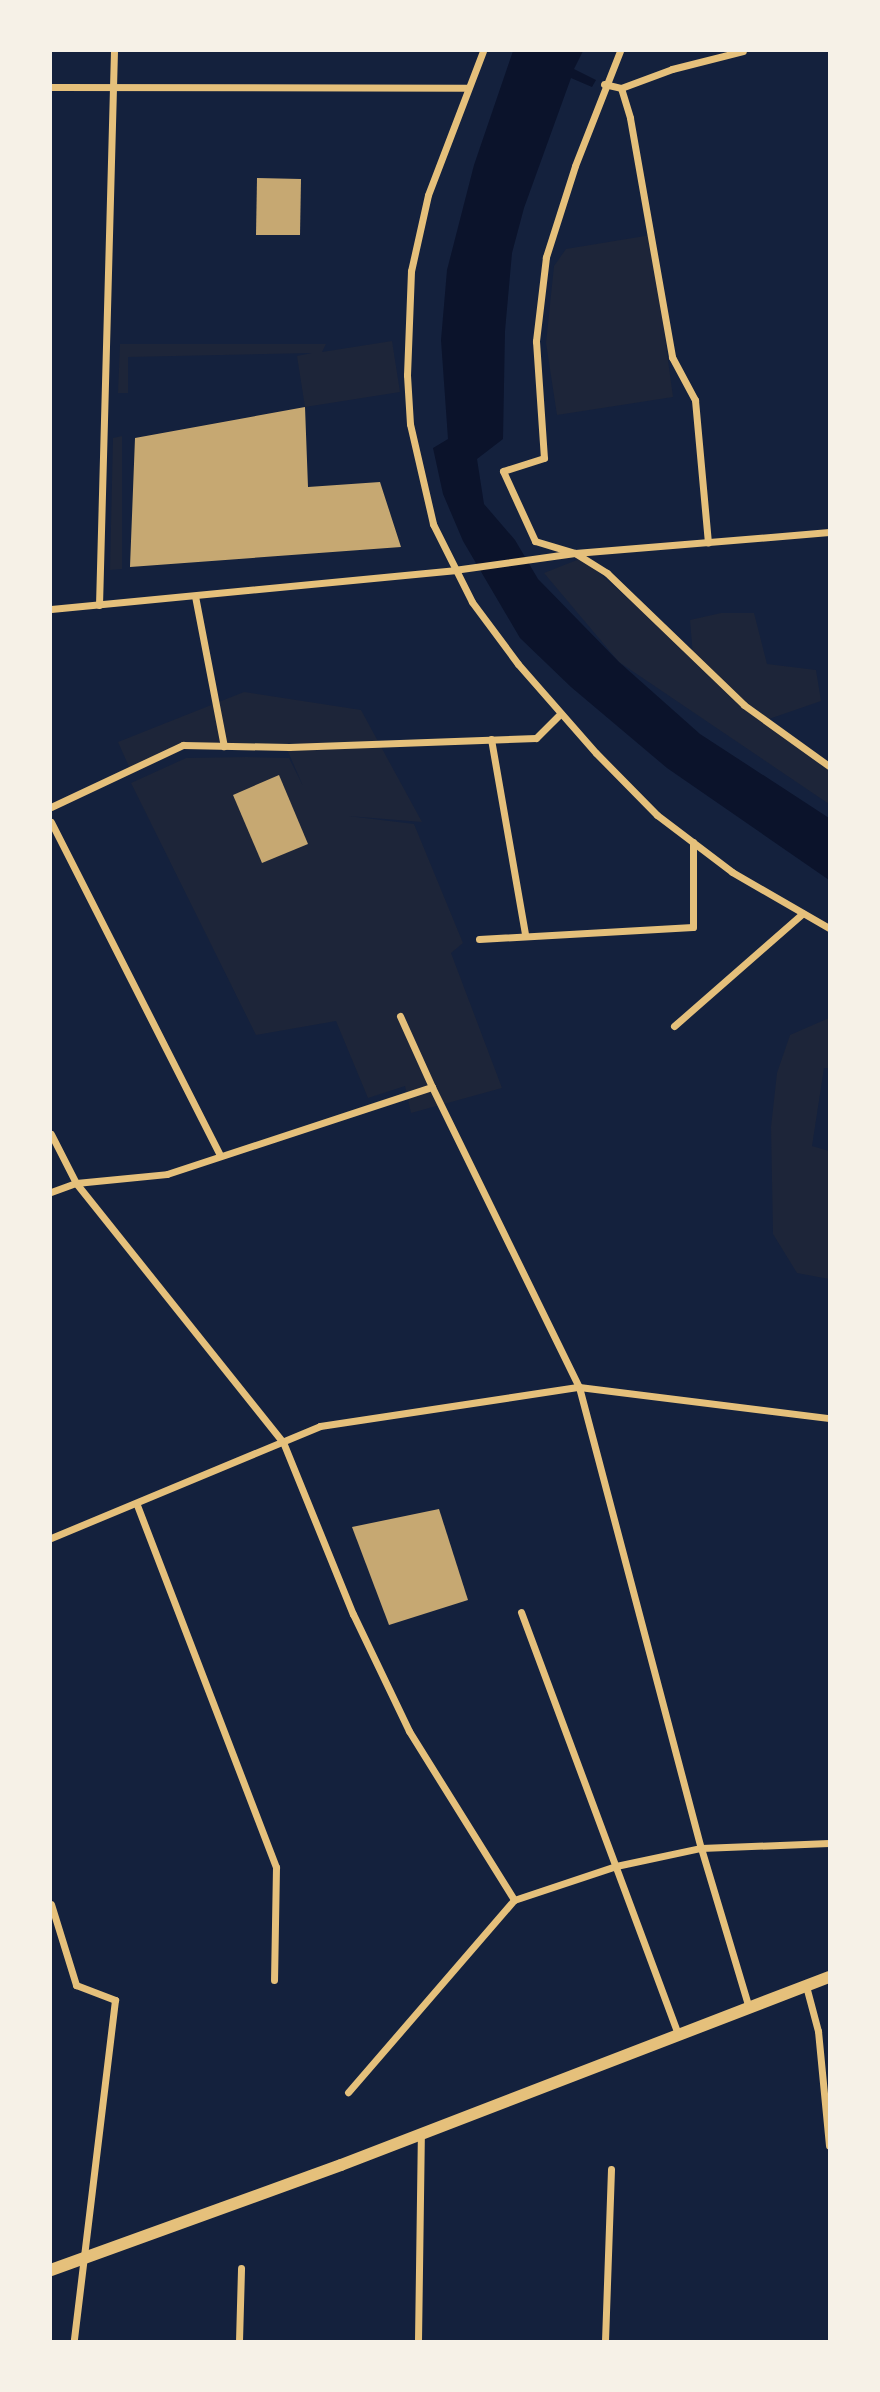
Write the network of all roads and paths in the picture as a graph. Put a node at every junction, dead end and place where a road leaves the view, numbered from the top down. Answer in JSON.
{"nodes":[{"id":1,"x":114,"y":51,"type":"edge"},
{"id":2,"x":483,"y":51,"type":"edge"},
{"id":3,"x":620,"y":51,"type":"edge"},
{"id":4,"x":743,"y":51,"type":"edge"},
{"id":5,"x":604,"y":84,"type":"junction"},
{"id":6,"x":51,"y":88,"type":"edge"},
{"id":7,"x":114,"y":88,"type":"junction"},
{"id":8,"x":468,"y":88,"type":"junction"},
{"id":9,"x":621,"y":88,"type":"junction"},
{"id":10,"x":829,"y":532,"type":"edge"},
{"id":11,"x":708,"y":542,"type":"junction"},
{"id":12,"x":575,"y":554,"type":"junction"},
{"id":13,"x":454,"y":570,"type":"junction"},
{"id":14,"x":195,"y":596,"type":"junction"},
{"id":15,"x":99,"y":605,"type":"junction"},
{"id":16,"x":51,"y":609,"type":"edge"},
{"id":17,"x":560,"y":714,"type":"junction"},
{"id":18,"x":491,"y":740,"type":"junction"},
{"id":19,"x":224,"y":746,"type":"junction"},
{"id":20,"x":829,"y":766,"type":"edge"},
{"id":21,"x":51,"y":807,"type":"edge"},
{"id":22,"x":51,"y":822,"type":"edge"},
{"id":23,"x":693,"y":842,"type":"junction"},
{"id":24,"x":803,"y":913,"type":"junction"},
{"id":25,"x":829,"y":928,"type":"edge"},
{"id":26,"x":525,"y":934,"type":"junction"},
{"id":27,"x":479,"y":939,"type":"dead end"},
{"id":28,"x":400,"y":1016,"type":"dead end"},
{"id":29,"x":674,"y":1026,"type":"dead end"},
{"id":30,"x":432,"y":1087,"type":"junction"},
{"id":31,"x":51,"y":1134,"type":"edge"},
{"id":32,"x":220,"y":1155,"type":"junction"},
{"id":33,"x":76,"y":1183,"type":"junction"},
{"id":34,"x":51,"y":1192,"type":"edge"},
{"id":35,"x":579,"y":1387,"type":"junction"},
{"id":36,"x":829,"y":1418,"type":"edge"},
{"id":37,"x":283,"y":1442,"type":"junction"},
{"id":38,"x":137,"y":1505,"type":"junction"},
{"id":39,"x":51,"y":1538,"type":"edge"},
{"id":40,"x":522,"y":1612,"type":"dead end"},
{"id":41,"x":829,"y":1843,"type":"edge"},
{"id":42,"x":701,"y":1848,"type":"junction"},
{"id":43,"x":616,"y":1866,"type":"junction"},
{"id":44,"x":514,"y":1900,"type":"junction"},
{"id":45,"x":51,"y":1905,"type":"edge"},
{"id":46,"x":829,"y":1977,"type":"edge"},
{"id":47,"x":274,"y":1980,"type":"dead end"},
{"id":48,"x":806,"y":1986,"type":"junction"},
{"id":49,"x":749,"y":2008,"type":"junction"},
{"id":50,"x":678,"y":2035,"type":"junction"},
{"id":51,"x":348,"y":2092,"type":"dead end"},
{"id":52,"x":421,"y":2133,"type":"junction"},
{"id":53,"x":829,"y":2145,"type":"edge"},
{"id":54,"x":611,"y":2169,"type":"dead end"},
{"id":55,"x":82,"y":2259,"type":"junction"},
{"id":56,"x":241,"y":2267,"type":"dead end"},
{"id":57,"x":51,"y":2270,"type":"edge"},
{"id":58,"x":74,"y":2341,"type":"edge"},
{"id":59,"x":239,"y":2341,"type":"edge"},
{"id":60,"x":418,"y":2341,"type":"edge"},
{"id":61,"x":605,"y":2341,"type":"edge"}],
"edges":[{"from":1,"to":7,"type":"street"},
{"from":2,"to":8,"type":"street"},
{"from":3,"to":5,"type":"street"},
{"from":4,"to":9,"type":"street"},
{"from":5,"to":9,"type":"street"},
{"from":5,"to":12,"type":"street"},
{"from":6,"to":7,"type":"street"},
{"from":7,"to":8,"type":"street"},
{"from":7,"to":15,"type":"street"},
{"from":8,"to":13,"type":"street"},
{"from":9,"to":11,"type":"street"},
{"from":10,"to":11,"type":"street"},
{"from":11,"to":12,"type":"street"},
{"from":12,"to":13,"type":"street"},
{"from":12,"to":20,"type":"street"},
{"from":13,"to":14,"type":"street"},
{"from":13,"to":17,"type":"street"},
{"from":14,"to":15,"type":"street"},
{"from":14,"to":19,"type":"street"},
{"from":15,"to":16,"type":"street"},
{"from":17,"to":18,"type":"street"},
{"from":17,"to":23,"type":"street"},
{"from":18,"to":19,"type":"street"},
{"from":18,"to":26,"type":"street"},
{"from":19,"to":21,"type":"street"},
{"from":22,"to":32,"type":"street"},
{"from":23,"to":24,"type":"street"},
{"from":23,"to":26,"type":"street"},
{"from":24,"to":25,"type":"street"},
{"from":24,"to":29,"type":"street"},
{"from":26,"to":27,"type":"street"},
{"from":28,"to":30,"type":"street"},
{"from":30,"to":32,"type":"street"},
{"from":30,"to":35,"type":"street"},
{"from":31,"to":33,"type":"street"},
{"from":32,"to":33,"type":"street"},
{"from":33,"to":34,"type":"street"},
{"from":33,"to":37,"type":"street"},
{"from":35,"to":36,"type":"street"},
{"from":35,"to":37,"type":"street"},
{"from":35,"to":42,"type":"street"},
{"from":37,"to":38,"type":"street"},
{"from":37,"to":44,"type":"street"},
{"from":38,"to":39,"type":"street"},
{"from":38,"to":47,"type":"street"},
{"from":40,"to":43,"type":"street"},
{"from":41,"to":42,"type":"street"},
{"from":42,"to":43,"type":"street"},
{"from":42,"to":49,"type":"street"},
{"from":43,"to":44,"type":"street"},
{"from":43,"to":50,"type":"street"},
{"from":44,"to":51,"type":"street"},
{"from":45,"to":55,"type":"street"},
{"from":46,"to":48,"type":"street"},
{"from":48,"to":49,"type":"street"},
{"from":48,"to":53,"type":"street"},
{"from":49,"to":50,"type":"street"},
{"from":50,"to":52,"type":"street"},
{"from":52,"to":55,"type":"street"},
{"from":52,"to":60,"type":"street"},
{"from":54,"to":61,"type":"street"},
{"from":55,"to":57,"type":"street"},
{"from":55,"to":58,"type":"street"},
{"from":56,"to":59,"type":"street"}]}
